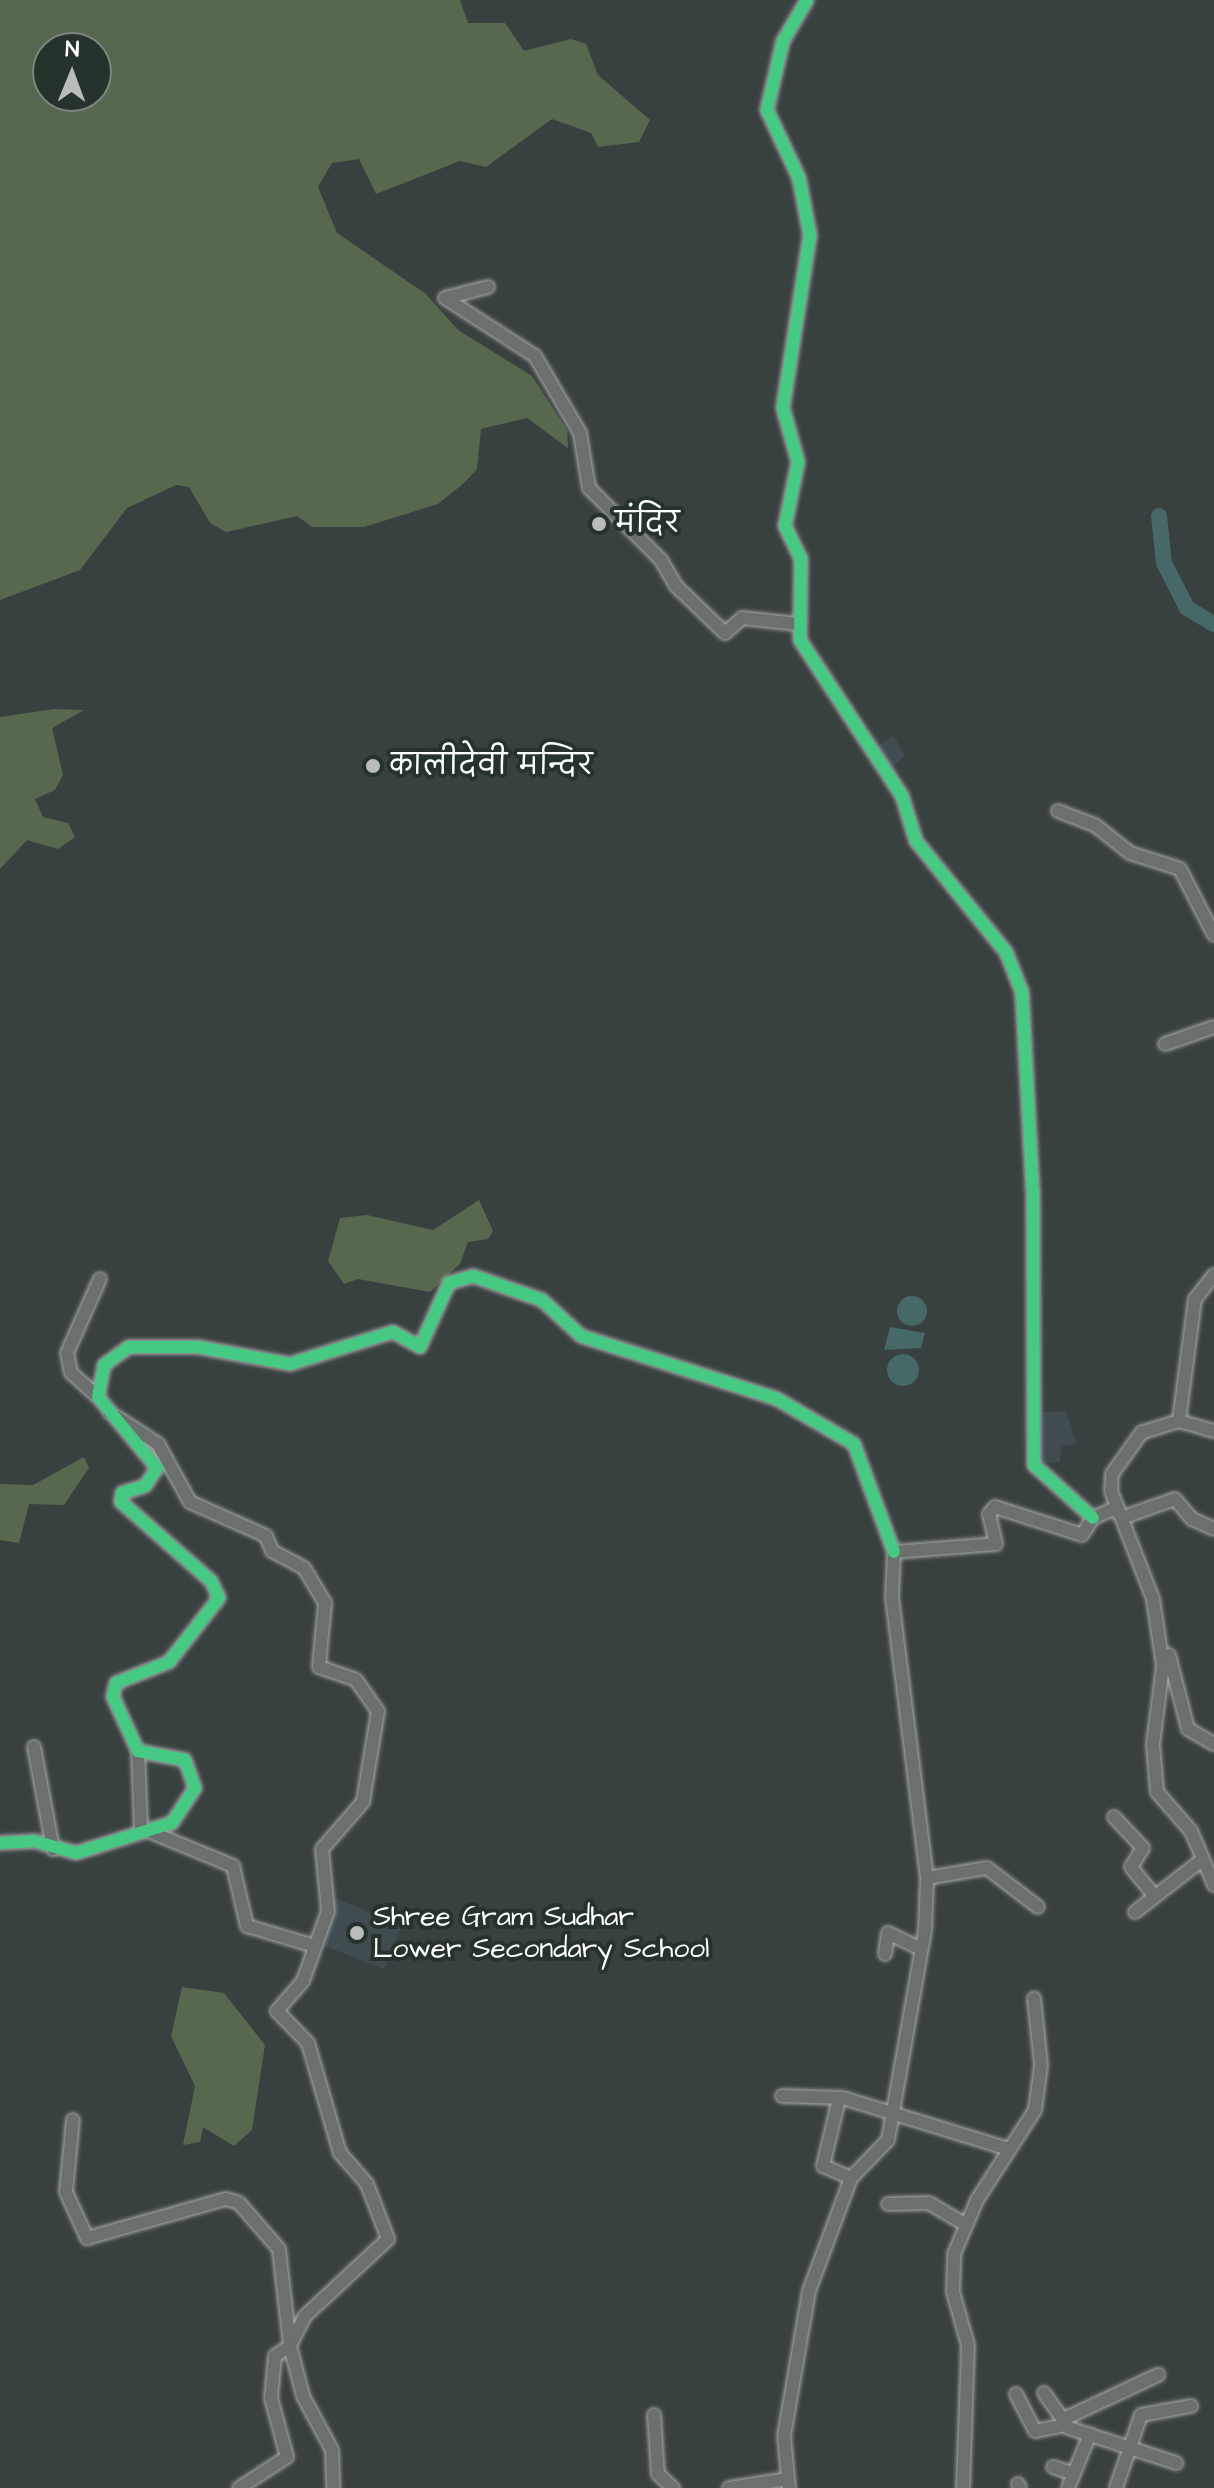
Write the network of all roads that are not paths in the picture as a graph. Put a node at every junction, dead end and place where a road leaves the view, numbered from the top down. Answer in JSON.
{"nodes":[{"id":1,"x":807,"y":0,"type":"edge"},
{"id":2,"x":488,"y":287,"type":"dead end"},
{"id":3,"x":798,"y":624,"type":"junction"},
{"id":4,"x":1058,"y":811,"type":"dead end"},
{"id":5,"x":1214,"y":935,"type":"edge"},
{"id":6,"x":1214,"y":1027,"type":"edge"},
{"id":7,"x":1165,"y":1044,"type":"dead end"},
{"id":8,"x":1214,"y":1275,"type":"edge"},
{"id":9,"x":100,"y":1279,"type":"dead end"},
{"id":10,"x":100,"y":1403,"type":"junction"},
{"id":11,"x":1179,"y":1421,"type":"junction"},
{"id":12,"x":1214,"y":1431,"type":"edge"},
{"id":13,"x":1113,"y":1509,"type":"junction"},
{"id":14,"x":1093,"y":1518,"type":"junction"},
{"id":15,"x":1214,"y":1529,"type":"edge"},
{"id":16,"x":894,"y":1552,"type":"junction"},
{"id":17,"x":1156,"y":1618,"type":"junction"},
{"id":18,"x":1214,"y":1744,"type":"edge"},
{"id":19,"x":34,"y":1747,"type":"dead end"},
{"id":20,"x":138,"y":1751,"type":"junction"},
{"id":21,"x":1114,"y":1817,"type":"dead end"},
{"id":22,"x":149,"y":1831,"type":"junction"},
{"id":23,"x":0,"y":1843,"type":"edge"},
{"id":24,"x":53,"y":1849,"type":"junction"},
{"id":25,"x":1203,"y":1859,"type":"junction"},
{"id":26,"x":927,"y":1878,"type":"junction"},
{"id":27,"x":1214,"y":1885,"type":"edge"},
{"id":28,"x":1155,"y":1897,"type":"junction"},
{"id":29,"x":1038,"y":1907,"type":"dead end"},
{"id":30,"x":1135,"y":1912,"type":"dead end"},
{"id":31,"x":311,"y":1945,"type":"junction"},
{"id":32,"x":921,"y":1949,"type":"junction"},
{"id":33,"x":885,"y":1954,"type":"dead end"},
{"id":34,"x":1034,"y":1998,"type":"dead end"},
{"id":35,"x":782,"y":2096,"type":"dead end"},
{"id":36,"x":838,"y":2103,"type":"junction"},
{"id":37,"x":894,"y":2112,"type":"junction"},
{"id":38,"x":73,"y":2120,"type":"dead end"},
{"id":39,"x":1009,"y":2149,"type":"junction"},
{"id":40,"x":851,"y":2178,"type":"junction"},
{"id":41,"x":888,"y":2204,"type":"dead end"},
{"id":42,"x":966,"y":2225,"type":"junction"},
{"id":43,"x":290,"y":2346,"type":"junction"},
{"id":44,"x":1158,"y":2375,"type":"dead end"},
{"id":45,"x":1044,"y":2393,"type":"dead end"},
{"id":46,"x":1016,"y":2394,"type":"dead end"},
{"id":47,"x":1191,"y":2406,"type":"dead end"},
{"id":48,"x":654,"y":2415,"type":"dead end"},
{"id":49,"x":1066,"y":2422,"type":"junction"},
{"id":50,"x":1090,"y":2434,"type":"junction"},
{"id":51,"x":1131,"y":2446,"type":"junction"},
{"id":52,"x":1176,"y":2463,"type":"dead end"},
{"id":53,"x":1053,"y":2467,"type":"dead end"},
{"id":54,"x":1074,"y":2474,"type":"junction"},
{"id":55,"x":788,"y":2484,"type":"edge"},
{"id":56,"x":738,"y":2487,"type":"edge"},
{"id":57,"x":239,"y":2488,"type":"edge"},
{"id":58,"x":333,"y":2488,"type":"edge"},
{"id":59,"x":673,"y":2488,"type":"edge"},
{"id":60,"x":963,"y":2488,"type":"edge"},
{"id":61,"x":1068,"y":2488,"type":"edge"},
{"id":62,"x":1116,"y":2488,"type":"edge"}],
"edges":[{"from":1,"to":3,"type":"street"},
{"from":2,"to":3,"type":"street"},
{"from":3,"to":14,"type":"street"},
{"from":4,"to":5,"type":"street"},
{"from":6,"to":7,"type":"street"},
{"from":8,"to":11,"type":"street"},
{"from":9,"to":10,"type":"street"},
{"from":10,"to":16,"type":"street"},
{"from":10,"to":20,"type":"street"},
{"from":10,"to":31,"type":"street"},
{"from":11,"to":12,"type":"street"},
{"from":11,"to":13,"type":"street"},
{"from":13,"to":14,"type":"street"},
{"from":13,"to":15,"type":"street"},
{"from":13,"to":17,"type":"street"},
{"from":14,"to":16,"type":"street"},
{"from":16,"to":26,"type":"street"},
{"from":17,"to":18,"type":"street"},
{"from":17,"to":25,"type":"street"},
{"from":19,"to":24,"type":"street"},
{"from":20,"to":22,"type":"street"},
{"from":20,"to":22,"type":"street"},
{"from":21,"to":28,"type":"street"},
{"from":22,"to":24,"type":"street"},
{"from":22,"to":31,"type":"street"},
{"from":23,"to":24,"type":"street"},
{"from":25,"to":27,"type":"street"},
{"from":25,"to":28,"type":"street"},
{"from":26,"to":29,"type":"street"},
{"from":26,"to":32,"type":"street"},
{"from":28,"to":30,"type":"street"},
{"from":31,"to":43,"type":"street"},
{"from":32,"to":33,"type":"street"},
{"from":32,"to":37,"type":"street"},
{"from":34,"to":39,"type":"street"},
{"from":35,"to":36,"type":"street"},
{"from":36,"to":37,"type":"street"},
{"from":36,"to":40,"type":"street"},
{"from":37,"to":39,"type":"street"},
{"from":37,"to":40,"type":"street"},
{"from":38,"to":43,"type":"street"},
{"from":39,"to":42,"type":"street"},
{"from":40,"to":55,"type":"street"},
{"from":41,"to":42,"type":"street"},
{"from":42,"to":60,"type":"street"},
{"from":43,"to":57,"type":"street"},
{"from":43,"to":58,"type":"street"},
{"from":44,"to":49,"type":"street"},
{"from":45,"to":49,"type":"street"},
{"from":46,"to":49,"type":"street"},
{"from":47,"to":51,"type":"street"},
{"from":48,"to":59,"type":"street"},
{"from":49,"to":50,"type":"street"},
{"from":50,"to":51,"type":"street"},
{"from":50,"to":54,"type":"street"},
{"from":51,"to":52,"type":"street"},
{"from":51,"to":62,"type":"street"},
{"from":53,"to":54,"type":"street"},
{"from":54,"to":61,"type":"street"},
{"from":55,"to":56,"type":"street"}]}
